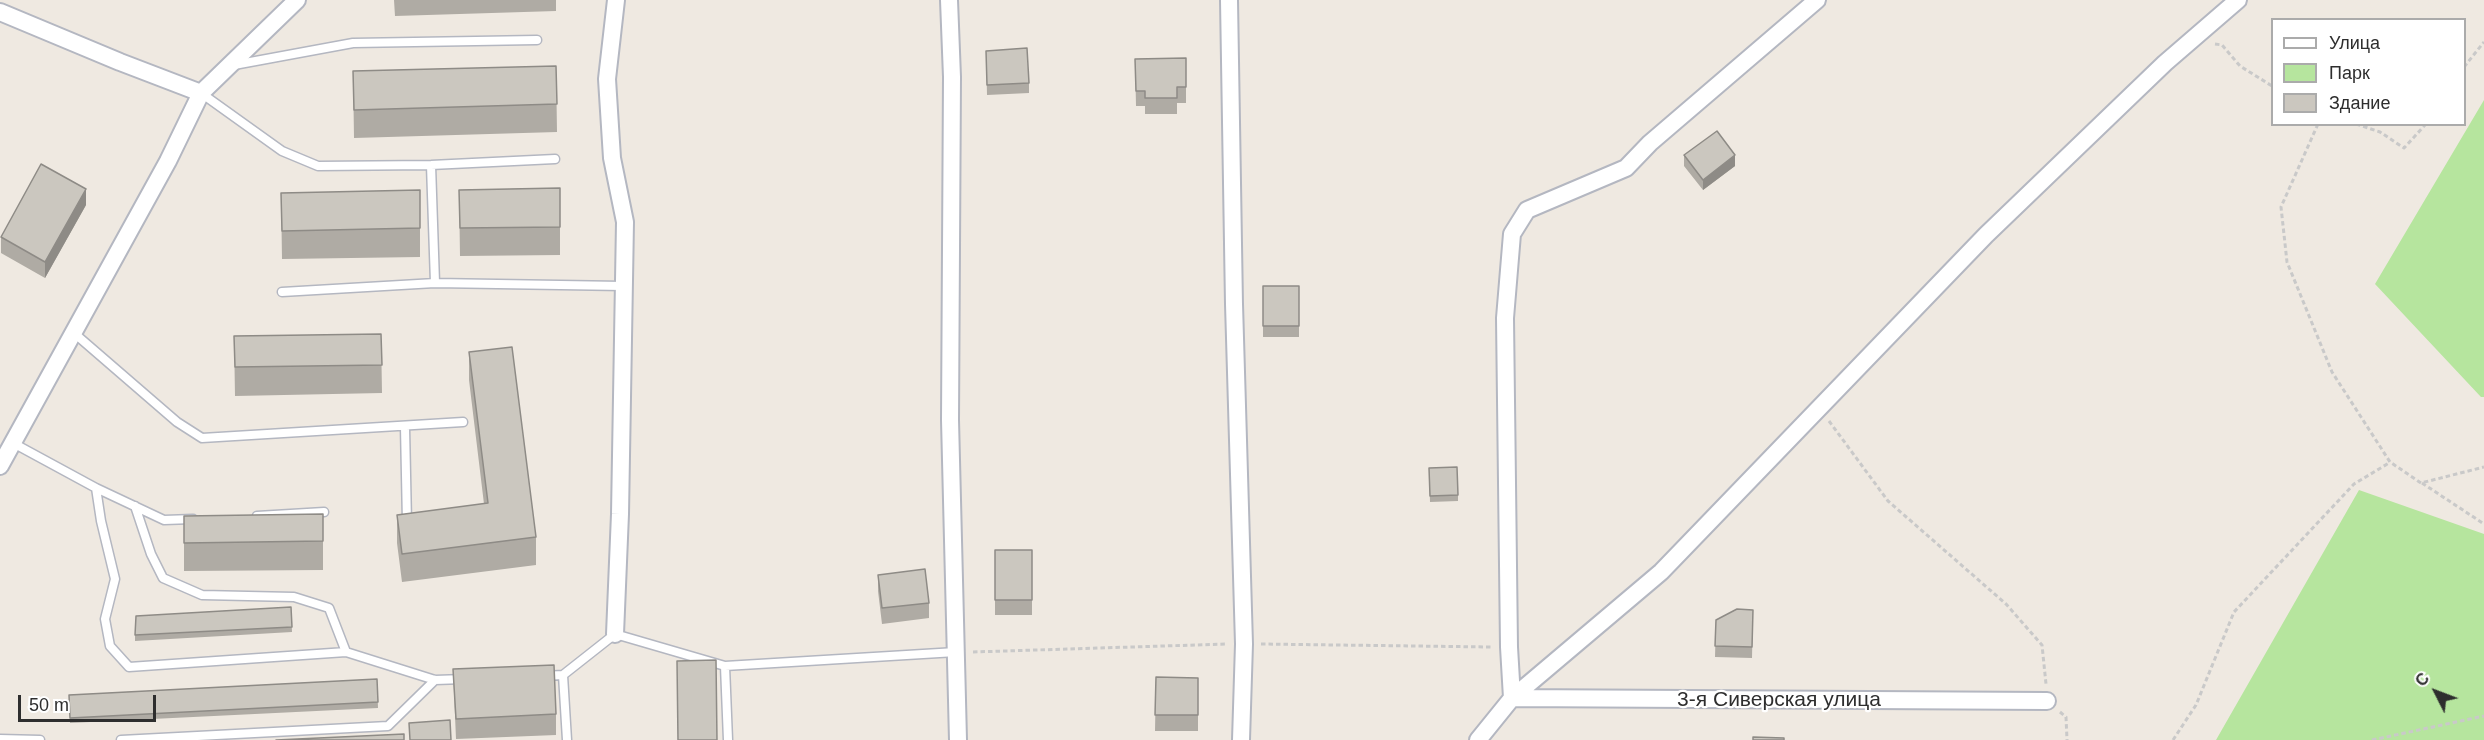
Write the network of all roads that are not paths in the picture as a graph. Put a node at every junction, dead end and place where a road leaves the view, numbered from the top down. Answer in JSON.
{"nodes":[{"id":1,"x":297,"y":0,"type":"edge"},
{"id":2,"x":616,"y":0,"type":"edge"},
{"id":3,"x":949,"y":0,"type":"edge"},
{"id":4,"x":1229,"y":0,"type":"edge"},
{"id":5,"x":1816,"y":0,"type":"edge"},
{"id":6,"x":2238,"y":0,"type":"edge"},
{"id":7,"x":0,"y":12,"type":"edge"},
{"id":8,"x":537,"y":40,"type":"dead end"},
{"id":9,"x":228,"y":66,"type":"junction"},
{"id":10,"x":201,"y":93,"type":"junction"},
{"id":11,"x":555,"y":159,"type":"dead end"},
{"id":12,"x":431,"y":165,"type":"junction"},
{"id":13,"x":435,"y":284,"type":"junction"},
{"id":14,"x":623,"y":286,"type":"junction"},
{"id":15,"x":282,"y":292,"type":"dead end"},
{"id":16,"x":74,"y":333,"type":"junction"},
{"id":17,"x":463,"y":422,"type":"dead end"},
{"id":18,"x":405,"y":427,"type":"junction"},
{"id":19,"x":13,"y":443,"type":"junction"},
{"id":20,"x":0,"y":466,"type":"edge"},
{"id":21,"x":96,"y":488,"type":"junction"},
{"id":22,"x":135,"y":506,"type":"junction"},
{"id":23,"x":324,"y":512,"type":"edge"},
{"id":24,"x":244,"y":516,"type":"edge"},
{"id":25,"x":198,"y":518,"type":"edge"},
{"id":26,"x":418,"y":524,"type":"edge"},
{"id":27,"x":615,"y":634,"type":"junction"},
{"id":28,"x":346,"y":652,"type":"junction"},
{"id":29,"x":956,"y":652,"type":"junction"},
{"id":30,"x":725,"y":666,"type":"junction"},
{"id":31,"x":563,"y":675,"type":"junction"},
{"id":32,"x":528,"y":676,"type":"edge"},
{"id":33,"x":470,"y":679,"type":"edge"},
{"id":34,"x":435,"y":680,"type":"junction"},
{"id":35,"x":1512,"y":699,"type":"junction"},
{"id":36,"x":2047,"y":700,"type":"road end"},
{"id":37,"x":0,"y":739,"type":"edge"},
{"id":38,"x":40,"y":740,"type":"edge"},
{"id":39,"x":121,"y":740,"type":"edge"},
{"id":40,"x":567,"y":740,"type":"edge"},
{"id":41,"x":728,"y":740,"type":"edge"},
{"id":42,"x":958,"y":740,"type":"edge"},
{"id":43,"x":1241,"y":740,"type":"edge"},
{"id":44,"x":1478,"y":740,"type":"edge"}],
"edges":[{"from":1,"to":9,"type":"street"},
{"from":2,"to":14,"type":"street"},
{"from":3,"to":29,"type":"street"},
{"from":4,"to":43,"type":"street"},
{"from":5,"to":35,"type":"street"},
{"from":6,"to":35,"type":"street"},
{"from":7,"to":10,"type":"street"},
{"from":8,"to":9,"type":"lane"},
{"from":9,"to":10,"type":"street"},
{"from":10,"to":12,"type":"lane"},
{"from":10,"to":16,"type":"street"},
{"from":11,"to":12,"type":"lane"},
{"from":12,"to":13,"type":"lane"},
{"from":13,"to":14,"type":"lane"},
{"from":13,"to":15,"type":"lane"},
{"from":14,"to":27,"type":"street"},
{"from":16,"to":18,"type":"lane"},
{"from":16,"to":19,"type":"street"},
{"from":17,"to":18,"type":"lane"},
{"from":18,"to":26,"type":"lane"},
{"from":19,"to":20,"type":"street"},
{"from":19,"to":21,"type":"lane"},
{"from":21,"to":22,"type":"lane"},
{"from":21,"to":28,"type":"lane"},
{"from":22,"to":25,"type":"lane"},
{"from":22,"to":28,"type":"lane"},
{"from":23,"to":24,"type":"lane"},
{"from":27,"to":30,"type":"lane"},
{"from":27,"to":31,"type":"lane"},
{"from":28,"to":34,"type":"lane"},
{"from":29,"to":30,"type":"lane"},
{"from":29,"to":42,"type":"street"},
{"from":30,"to":41,"type":"lane"},
{"from":31,"to":32,"type":"lane"},
{"from":31,"to":40,"type":"lane"},
{"from":33,"to":34,"type":"lane"},
{"from":34,"to":39,"type":"lane"},
{"from":35,"to":36,"type":"street","name":"3-я Сиверская улица"},
{"from":35,"to":44,"type":"street"},
{"from":37,"to":38,"type":"lane"}]}
